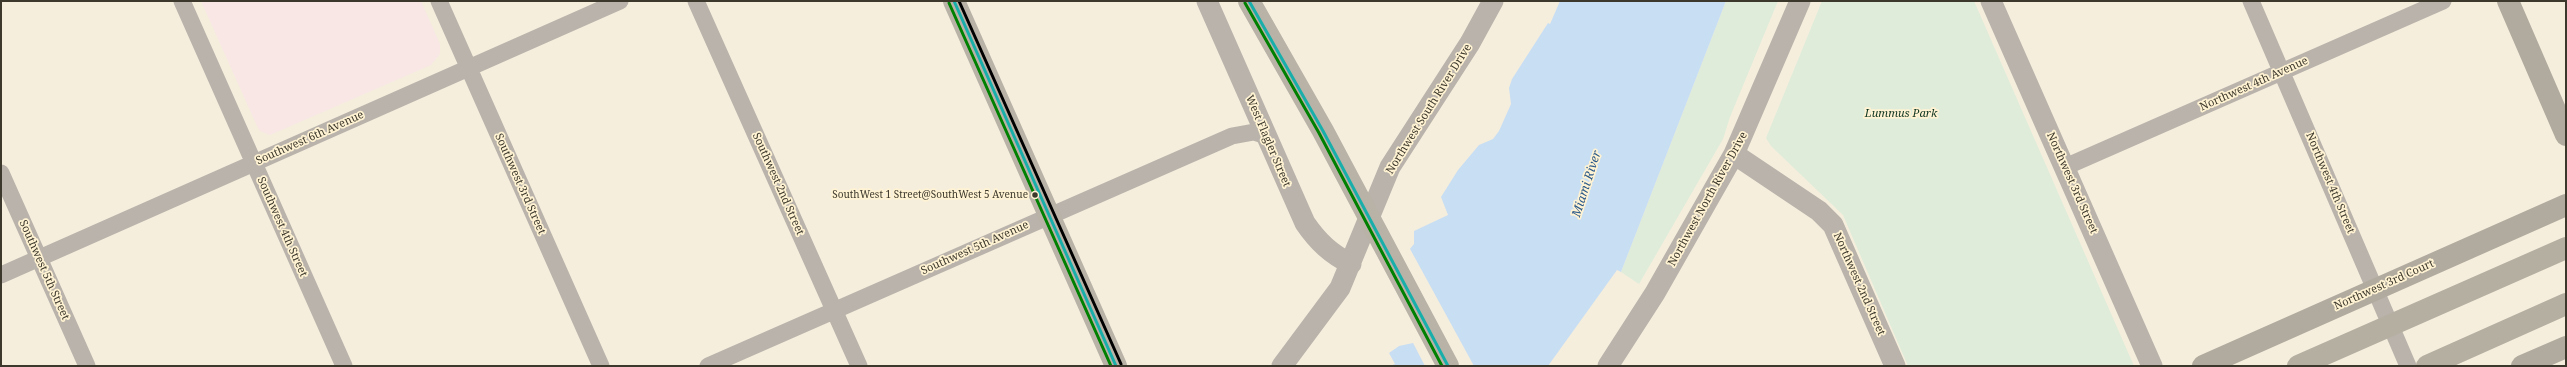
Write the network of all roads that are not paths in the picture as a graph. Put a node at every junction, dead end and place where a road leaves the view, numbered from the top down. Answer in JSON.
{"nodes":[{"id":1,"x":182,"y":1,"type":"edge"},
{"id":2,"x":439,"y":1,"type":"edge"},
{"id":3,"x":620,"y":1,"type":"edge"},
{"id":4,"x":696,"y":1,"type":"edge"},
{"id":5,"x":954,"y":1,"type":"edge"},
{"id":6,"x":1207,"y":1,"type":"edge"},
{"id":7,"x":1249,"y":1,"type":"edge"},
{"id":8,"x":1493,"y":1,"type":"edge"},
{"id":9,"x":1800,"y":1,"type":"edge"},
{"id":10,"x":1991,"y":1,"type":"edge"},
{"id":11,"x":2251,"y":1,"type":"edge"},
{"id":12,"x":2443,"y":1,"type":"edge"},
{"id":13,"x":2508,"y":1,"type":"edge"},
{"id":14,"x":468,"y":68,"type":"junction"},
{"id":15,"x":2282,"y":72,"type":"junction"},
{"id":16,"x":2566,"y":135,"type":"edge"},
{"id":17,"x":1266,"y":136,"type":"junction"},
{"id":18,"x":1734,"y":154,"type":"junction"},
{"id":19,"x":254,"y":163,"type":"junction"},
{"id":20,"x":2065,"y":167,"type":"junction"},
{"id":21,"x":1,"y":173,"type":"edge"},
{"id":22,"x":2566,"y":205,"type":"edge"},
{"id":23,"x":1048,"y":216,"type":"junction"},
{"id":24,"x":2566,"y":248,"type":"edge"},
{"id":25,"x":39,"y":259,"type":"junction"},
{"id":26,"x":1351,"y":264,"type":"junction"},
{"id":27,"x":1,"y":275,"type":"edge"},
{"id":28,"x":2375,"y":289,"type":"junction"},
{"id":29,"x":2566,"y":304,"type":"edge"},
{"id":30,"x":834,"y":311,"type":"junction"},
{"id":31,"x":2566,"y":347,"type":"edge"},
{"id":32,"x":87,"y":366,"type":"edge"},
{"id":33,"x":344,"y":366,"type":"edge"},
{"id":34,"x":601,"y":366,"type":"edge"},
{"id":35,"x":708,"y":366,"type":"edge"},
{"id":36,"x":859,"y":366,"type":"edge"},
{"id":37,"x":1116,"y":366,"type":"edge"},
{"id":38,"x":1282,"y":366,"type":"edge"},
{"id":39,"x":1448,"y":366,"type":"edge"},
{"id":40,"x":1608,"y":366,"type":"edge"},
{"id":41,"x":1895,"y":366,"type":"edge"},
{"id":42,"x":2152,"y":366,"type":"edge"},
{"id":43,"x":2203,"y":366,"type":"edge"},
{"id":44,"x":2298,"y":366,"type":"edge"},
{"id":45,"x":2408,"y":366,"type":"edge"},
{"id":46,"x":2427,"y":366,"type":"edge"},
{"id":47,"x":2522,"y":366,"type":"edge"}],
"edges":[{"from":1,"to":19,"type":"street","name":"Southwest 4th Street"},
{"from":2,"to":14,"type":"street","name":"Southwest 3rd Street"},
{"from":3,"to":14,"type":"street","name":"Southwest 6th Avenue"},
{"from":4,"to":30,"type":"street","name":"Southwest 2nd Street"},
{"from":5,"to":23,"type":"main road"},
{"from":6,"to":17,"type":"street","name":"West Flagler Street"},
{"from":7,"to":39,"type":"main road"},
{"from":8,"to":26,"type":"street","name":"Northwest South River Drive"},
{"from":9,"to":18,"type":"street","name":"Northwest North River Drive"},
{"from":10,"to":20,"type":"street","name":"Northwest 3rd Street"},
{"from":11,"to":15,"type":"street","name":"Northwest 4th Street"},
{"from":12,"to":15,"type":"street","name":"Northwest 4th Avenue"},
{"from":13,"to":16,"type":"main road"},
{"from":14,"to":19,"type":"street","name":"Southwest 6th Avenue"},
{"from":14,"to":34,"type":"street","name":"Southwest 3rd Street"},
{"from":15,"to":20,"type":"street","name":"Northwest 4th Avenue"},
{"from":15,"to":28,"type":"street","name":"Northwest 4th Street"},
{"from":17,"to":23,"type":"street","name":"Southwest 5th Avenue"},
{"from":17,"to":26,"type":"street","name":"West Flagler Street"},
{"from":18,"to":40,"type":"street","name":"Northwest North River Drive"},
{"from":18,"to":41,"type":"street","name":"Northwest 2nd Street"},
{"from":19,"to":25,"type":"street","name":"Southwest 6th Avenue"},
{"from":19,"to":33,"type":"street","name":"Southwest 4th Street"},
{"from":20,"to":42,"type":"street","name":"Northwest 3rd Street"},
{"from":21,"to":25,"type":"street","name":"Southwest 5th Street"},
{"from":22,"to":28,"type":"main road","name":"Northwest 3rd Court"},
{"from":23,"to":30,"type":"street","name":"Southwest 5th Avenue"},
{"from":23,"to":37,"type":"main road"},
{"from":24,"to":44,"type":"highway"},
{"from":25,"to":27,"type":"street","name":"Southwest 6th Avenue"},
{"from":25,"to":32,"type":"street","name":"Southwest 5th Street"},
{"from":26,"to":38,"type":"street","name":"Northwest South River Drive"},
{"from":28,"to":43,"type":"main road","name":"Northwest 3rd Court"},
{"from":28,"to":45,"type":"street","name":"Northwest 4th Street"},
{"from":29,"to":46,"type":"highway"},
{"from":30,"to":35,"type":"street","name":"Southwest 5th Avenue"},
{"from":30,"to":36,"type":"street","name":"Southwest 2nd Street"},
{"from":31,"to":47,"type":"main road"}]}
